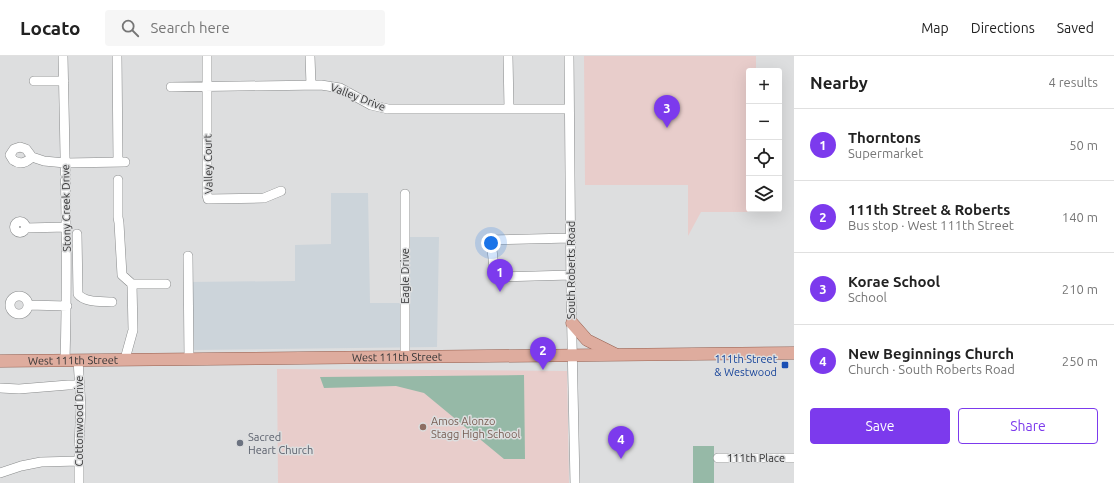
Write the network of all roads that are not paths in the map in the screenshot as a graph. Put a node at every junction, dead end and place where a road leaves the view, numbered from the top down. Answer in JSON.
{"nodes":[{"id":1,"x":64,"y":56,"type":"edge"},
{"id":2,"x":117,"y":56,"type":"edge"},
{"id":3,"x":206,"y":56,"type":"edge"},
{"id":4,"x":310,"y":56,"type":"edge"},
{"id":5,"x":508,"y":56,"type":"edge"},
{"id":6,"x":569,"y":56,"type":"edge"},
{"id":7,"x":34,"y":81,"type":"dead end"},
{"id":8,"x":64,"y":81,"type":"junction"},
{"id":9,"x":311,"y":85,"type":"junction"},
{"id":10,"x":207,"y":86,"type":"junction"},
{"id":11,"x":171,"y":87,"type":"dead end"},
{"id":12,"x":509,"y":109,"type":"junction"},
{"id":13,"x":569,"y":109,"type":"junction"},
{"id":14,"x":32,"y":158,"type":"dead end"},
{"id":15,"x":65,"y":162,"type":"junction"},
{"id":16,"x":118,"y":180,"type":"dead end"},
{"id":17,"x":281,"y":191,"type":"dead end"},
{"id":18,"x":405,"y":194,"type":"dead end"},
{"id":19,"x":67,"y":227,"type":"junction"},
{"id":20,"x":25,"y":228,"type":"dead end"},
{"id":21,"x":78,"y":234,"type":"dead end"},
{"id":22,"x":571,"y":238,"type":"junction"},
{"id":23,"x":188,"y":256,"type":"dead end"},
{"id":24,"x":67,"y":265,"type":"junction"},
{"id":25,"x":78,"y":265,"type":"junction"},
{"id":26,"x":571,"y":274,"type":"junction"},
{"id":27,"x":132,"y":284,"type":"junction"},
{"id":28,"x":166,"y":284,"type":"dead end"},
{"id":29,"x":112,"y":302,"type":"dead end"},
{"id":30,"x":28,"y":305,"type":"dead end"},
{"id":31,"x":67,"y":306,"type":"junction"},
{"id":32,"x":572,"y":323,"type":"junction"},
{"id":33,"x":794,"y":353,"type":"edge"},
{"id":34,"x":572,"y":356,"type":"junction"},
{"id":35,"x":618,"y":356,"type":"junction"},
{"id":36,"x":406,"y":358,"type":"junction"},
{"id":37,"x":124,"y":359,"type":"junction"},
{"id":38,"x":190,"y":359,"type":"junction"},
{"id":39,"x":65,"y":360,"type":"junction"},
{"id":40,"x":78,"y":360,"type":"junction"},
{"id":41,"x":0,"y":361,"type":"edge"},
{"id":42,"x":80,"y":385,"type":"junction"},
{"id":43,"x":0,"y":388,"type":"edge"},
{"id":44,"x":718,"y":458,"type":"dead end"},
{"id":45,"x":794,"y":458,"type":"edge"},
{"id":46,"x":79,"y":461,"type":"junction"},
{"id":47,"x":0,"y":474,"type":"edge"},
{"id":48,"x":0,"y":482,"type":"edge"},
{"id":49,"x":79,"y":483,"type":"edge"},
{"id":50,"x":575,"y":483,"type":"edge"}],
"edges":[{"from":1,"to":8,"type":"street","name":"Stony Creek Drive"},
{"from":2,"to":15,"type":"street"},
{"from":3,"to":10,"type":"street","name":"Valley Court"},
{"from":4,"to":9,"type":"street"},
{"from":5,"to":12,"type":"street"},
{"from":6,"to":13,"type":"street","name":"South Roberts Road"},
{"from":7,"to":8,"type":"street"},
{"from":8,"to":15,"type":"street","name":"Stony Creek Drive"},
{"from":9,"to":10,"type":"street","name":"Valley Drive"},
{"from":9,"to":12,"type":"street","name":"Valley Drive"},
{"from":10,"to":11,"type":"street","name":"Valley Drive"},
{"from":10,"to":17,"type":"street","name":"Valley Court"},
{"from":12,"to":13,"type":"street","name":"Valley Drive"},
{"from":13,"to":22,"type":"street","name":"South Roberts Road"},
{"from":14,"to":15,"type":"street"},
{"from":15,"to":19,"type":"street","name":"Stony Creek Drive"},
{"from":16,"to":27,"type":"street"},
{"from":18,"to":36,"type":"street","name":"Eagle Drive"},
{"from":19,"to":20,"type":"street"},
{"from":19,"to":24,"type":"street","name":"Stony Creek Drive"},
{"from":21,"to":25,"type":"street"},
{"from":22,"to":26,"type":"street","name":"South Roberts Road"},
{"from":22,"to":26,"type":"street"},
{"from":23,"to":38,"type":"street"},
{"from":24,"to":25,"type":"street"},
{"from":24,"to":31,"type":"street","name":"Stony Creek Drive"},
{"from":25,"to":29,"type":"street"},
{"from":26,"to":32,"type":"street","name":"South Roberts Road"},
{"from":27,"to":28,"type":"street"},
{"from":27,"to":37,"type":"street"},
{"from":30,"to":31,"type":"street"},
{"from":31,"to":39,"type":"street","name":"Stony Creek Drive"},
{"from":32,"to":34,"type":"street","name":"South Roberts Road"},
{"from":32,"to":35,"type":"main road"},
{"from":33,"to":35,"type":"main road","name":"West 111th Street"},
{"from":34,"to":35,"type":"main road","name":"West 111th Street"},
{"from":34,"to":36,"type":"main road","name":"West 111th Street"},
{"from":34,"to":50,"type":"street","name":"South Roberts Road"},
{"from":36,"to":38,"type":"main road","name":"West 111th Street"},
{"from":37,"to":38,"type":"main road","name":"West 111th Street"},
{"from":37,"to":40,"type":"main road","name":"West 111th Street"},
{"from":39,"to":40,"type":"main road","name":"West 111th Street"},
{"from":39,"to":41,"type":"main road","name":"West 111th Street"},
{"from":40,"to":42,"type":"street","name":"Cottonwood Drive"},
{"from":42,"to":43,"type":"street"},
{"from":42,"to":46,"type":"street","name":"Cottonwood Drive"},
{"from":44,"to":45,"type":"street","name":"111th Place"},
{"from":46,"to":47,"type":"street"},
{"from":46,"to":49,"type":"street","name":"Cottonwood Drive"},
{"from":47,"to":48,"type":"street"}]}
